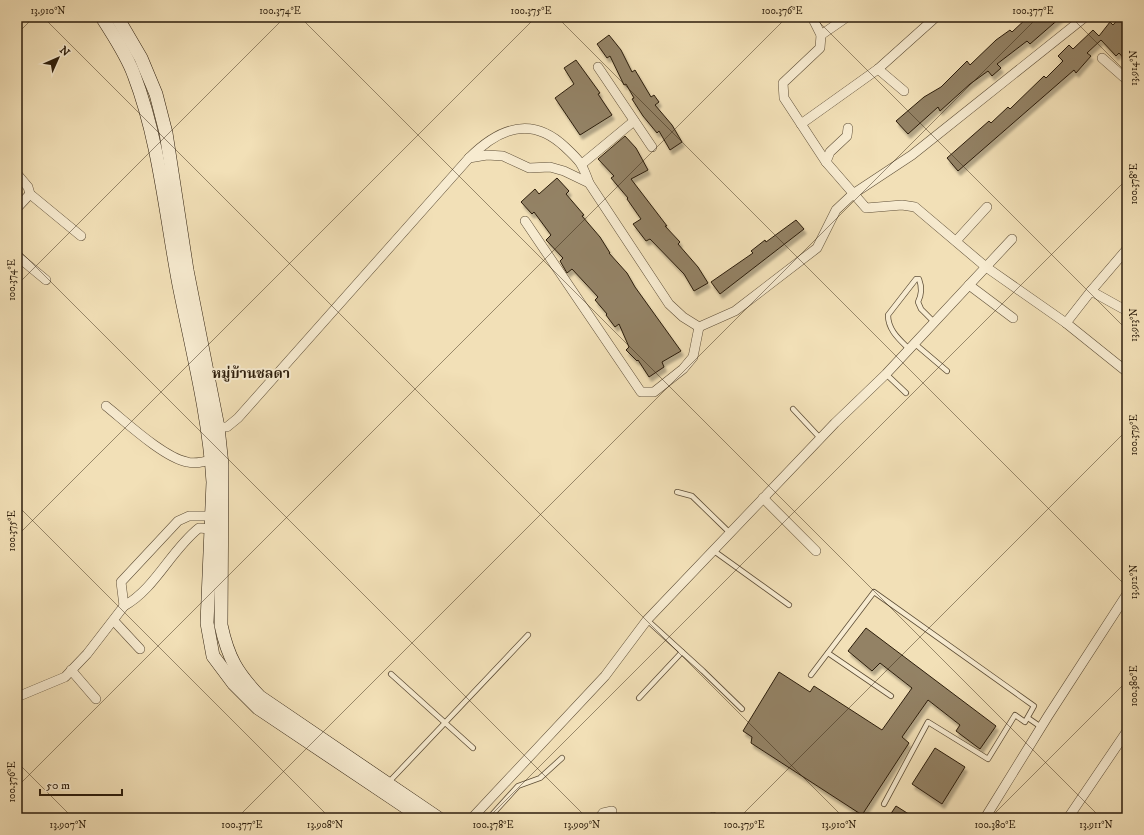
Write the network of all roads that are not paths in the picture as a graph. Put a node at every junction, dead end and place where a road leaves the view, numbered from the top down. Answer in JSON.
{"nodes":[{"id":1,"x":102,"y":17,"type":"edge"},
{"id":2,"x":117,"y":17,"type":"edge"},
{"id":3,"x":812,"y":17,"type":"edge"},
{"id":4,"x":847,"y":17,"type":"edge"},
{"id":5,"x":936,"y":17,"type":"edge"},
{"id":6,"x":1085,"y":17,"type":"edge"},
{"id":7,"x":821,"y":35,"type":"junction"},
{"id":8,"x":1102,"y":58,"type":"dead end"},
{"id":9,"x":598,"y":67,"type":"dead end"},
{"id":10,"x":878,"y":69,"type":"junction"},
{"id":11,"x":1127,"y":80,"type":"edge"},
{"id":12,"x":904,"y":91,"type":"dead end"},
{"id":13,"x":634,"y":121,"type":"junction"},
{"id":14,"x":801,"y":124,"type":"junction"},
{"id":15,"x":848,"y":128,"type":"dead end"},
{"id":16,"x":652,"y":147,"type":"dead end"},
{"id":17,"x":468,"y":158,"type":"junction"},
{"id":18,"x":826,"y":162,"type":"junction"},
{"id":19,"x":582,"y":164,"type":"junction"},
{"id":20,"x":17,"y":174,"type":"edge"},
{"id":21,"x":589,"y":183,"type":"junction"},
{"id":22,"x":30,"y":194,"type":"junction"},
{"id":23,"x":854,"y":194,"type":"junction"},
{"id":24,"x":17,"y":208,"type":"edge"},
{"id":25,"x":987,"y":208,"type":"dead end"},
{"id":26,"x":525,"y":221,"type":"dead end"},
{"id":27,"x":81,"y":236,"type":"dead end"},
{"id":28,"x":1012,"y":239,"type":"dead end"},
{"id":29,"x":956,"y":241,"type":"junction"},
{"id":30,"x":1127,"y":250,"type":"edge"},
{"id":31,"x":17,"y":256,"type":"edge"},
{"id":32,"x":986,"y":267,"type":"junction"},
{"id":33,"x":46,"y":280,"type":"dead end"},
{"id":34,"x":969,"y":285,"type":"junction"},
{"id":35,"x":1092,"y":291,"type":"junction"},
{"id":36,"x":1127,"y":311,"type":"edge"},
{"id":37,"x":1013,"y":318,"type":"dead end"},
{"id":38,"x":934,"y":322,"type":"junction"},
{"id":39,"x":1066,"y":323,"type":"junction"},
{"id":40,"x":699,"y":327,"type":"junction"},
{"id":41,"x":911,"y":346,"type":"junction"},
{"id":42,"x":948,"y":371,"type":"dead end"},
{"id":43,"x":1127,"y":372,"type":"edge"},
{"id":44,"x":886,"y":374,"type":"junction"},
{"id":45,"x":906,"y":393,"type":"dead end"},
{"id":46,"x":106,"y":406,"type":"dead end"},
{"id":47,"x":793,"y":409,"type":"dead end"},
{"id":48,"x":212,"y":427,"type":"junction"},
{"id":49,"x":820,"y":438,"type":"junction"},
{"id":50,"x":211,"y":460,"type":"junction"},
{"id":51,"x":677,"y":492,"type":"dead end"},
{"id":52,"x":763,"y":498,"type":"junction"},
{"id":53,"x":211,"y":523,"type":"junction"},
{"id":54,"x":172,"y":529,"type":"junction"},
{"id":55,"x":730,"y":533,"type":"junction"},
{"id":56,"x":184,"y":542,"type":"junction"},
{"id":57,"x":714,"y":551,"type":"junction"},
{"id":58,"x":816,"y":551,"type":"dead end"},
{"id":59,"x":1127,"y":594,"type":"edge"},
{"id":60,"x":789,"y":605,"type":"dead end"},
{"id":61,"x":124,"y":606,"type":"junction"},
{"id":62,"x":646,"y":620,"type":"junction"},
{"id":63,"x":114,"y":621,"type":"junction"},
{"id":64,"x":528,"y":635,"type":"dead end"},
{"id":65,"x":140,"y":649,"type":"dead end"},
{"id":66,"x":682,"y":652,"type":"junction"},
{"id":67,"x":828,"y":653,"type":"junction"},
{"id":68,"x":71,"y":670,"type":"junction"},
{"id":69,"x":391,"y":674,"type":"dead end"},
{"id":70,"x":811,"y":675,"type":"dead end"},
{"id":71,"x":891,"y":696,"type":"dead end"},
{"id":72,"x":17,"y":697,"type":"edge"},
{"id":73,"x":639,"y":698,"type":"dead end"},
{"id":74,"x":96,"y":699,"type":"dead end"},
{"id":75,"x":742,"y":709,"type":"dead end"},
{"id":76,"x":1028,"y":718,"type":"junction"},
{"id":77,"x":444,"y":723,"type":"junction"},
{"id":78,"x":1041,"y":727,"type":"junction"},
{"id":79,"x":1127,"y":730,"type":"edge"},
{"id":80,"x":473,"y":748,"type":"dead end"},
{"id":81,"x":562,"y":758,"type":"dead end"},
{"id":82,"x":388,"y":783,"type":"junction"},
{"id":83,"x":884,"y":804,"type":"dead end"},
{"id":84,"x":612,"y":811,"type":"dead end"},
{"id":85,"x":422,"y":818,"type":"edge"},
{"id":86,"x":438,"y":818,"type":"edge"},
{"id":87,"x":472,"y":818,"type":"edge"},
{"id":88,"x":489,"y":818,"type":"edge"},
{"id":89,"x":598,"y":818,"type":"edge"},
{"id":90,"x":985,"y":818,"type":"edge"},
{"id":91,"x":1068,"y":818,"type":"edge"}],
"edges":[{"from":1,"to":48,"type":"street"},
{"from":2,"to":48,"type":"street"},
{"from":3,"to":7,"type":"street"},
{"from":4,"to":7,"type":"street"},
{"from":5,"to":10,"type":"street"},
{"from":6,"to":23,"type":"street"},
{"from":7,"to":14,"type":"street"},
{"from":8,"to":11,"type":"street"},
{"from":9,"to":13,"type":"street"},
{"from":10,"to":12,"type":"street"},
{"from":10,"to":14,"type":"street"},
{"from":13,"to":16,"type":"street"},
{"from":13,"to":19,"type":"street"},
{"from":14,"to":18,"type":"street"},
{"from":15,"to":18,"type":"street"},
{"from":17,"to":19,"type":"street"},
{"from":17,"to":21,"type":"street"},
{"from":17,"to":48,"type":"street"},
{"from":18,"to":23,"type":"street"},
{"from":19,"to":21,"type":"street"},
{"from":20,"to":22,"type":"street"},
{"from":21,"to":40,"type":"street"},
{"from":22,"to":24,"type":"street"},
{"from":22,"to":27,"type":"street"},
{"from":23,"to":29,"type":"street"},
{"from":23,"to":40,"type":"street"},
{"from":25,"to":29,"type":"street"},
{"from":26,"to":40,"type":"street"},
{"from":28,"to":32,"type":"street"},
{"from":29,"to":32,"type":"street"},
{"from":30,"to":35,"type":"street"},
{"from":31,"to":33,"type":"street"},
{"from":32,"to":34,"type":"street"},
{"from":32,"to":39,"type":"street"},
{"from":34,"to":37,"type":"street"},
{"from":34,"to":38,"type":"street"},
{"from":35,"to":36,"type":"street"},
{"from":35,"to":39,"type":"street"},
{"from":38,"to":41,"type":"street"},
{"from":38,"to":41,"type":"lane"},
{"from":39,"to":43,"type":"street"},
{"from":41,"to":42,"type":"lane"},
{"from":41,"to":44,"type":"street"},
{"from":44,"to":45,"type":"lane"},
{"from":44,"to":49,"type":"street"},
{"from":46,"to":50,"type":"street"},
{"from":47,"to":49,"type":"lane"},
{"from":48,"to":50,"type":"street"},
{"from":48,"to":82,"type":"street"},
{"from":49,"to":52,"type":"street"},
{"from":50,"to":53,"type":"street"},
{"from":51,"to":55,"type":"lane"},
{"from":52,"to":55,"type":"street"},
{"from":52,"to":58,"type":"street"},
{"from":53,"to":54,"type":"street"},
{"from":53,"to":56,"type":"street"},
{"from":53,"to":85,"type":"street"},
{"from":54,"to":56,"type":"street"},
{"from":54,"to":61,"type":"street"},
{"from":55,"to":57,"type":"street"},
{"from":56,"to":61,"type":"street"},
{"from":57,"to":60,"type":"lane"},
{"from":57,"to":62,"type":"street"},
{"from":59,"to":78,"type":"street"},
{"from":61,"to":63,"type":"street"},
{"from":62,"to":66,"type":"lane"},
{"from":62,"to":87,"type":"street"},
{"from":63,"to":65,"type":"street"},
{"from":63,"to":68,"type":"street"},
{"from":64,"to":77,"type":"lane"},
{"from":66,"to":73,"type":"lane"},
{"from":66,"to":75,"type":"lane"},
{"from":67,"to":70,"type":"lane"},
{"from":67,"to":71,"type":"lane"},
{"from":67,"to":76,"type":"lane"},
{"from":68,"to":72,"type":"street"},
{"from":68,"to":74,"type":"street"},
{"from":69,"to":77,"type":"lane"},
{"from":76,"to":78,"type":"lane"},
{"from":76,"to":83,"type":"lane"},
{"from":77,"to":80,"type":"lane"},
{"from":77,"to":82,"type":"lane"},
{"from":78,"to":90,"type":"street"},
{"from":79,"to":91,"type":"street"},
{"from":81,"to":88,"type":"lane"},
{"from":82,"to":86,"type":"street"},
{"from":84,"to":89,"type":"street"}]}
